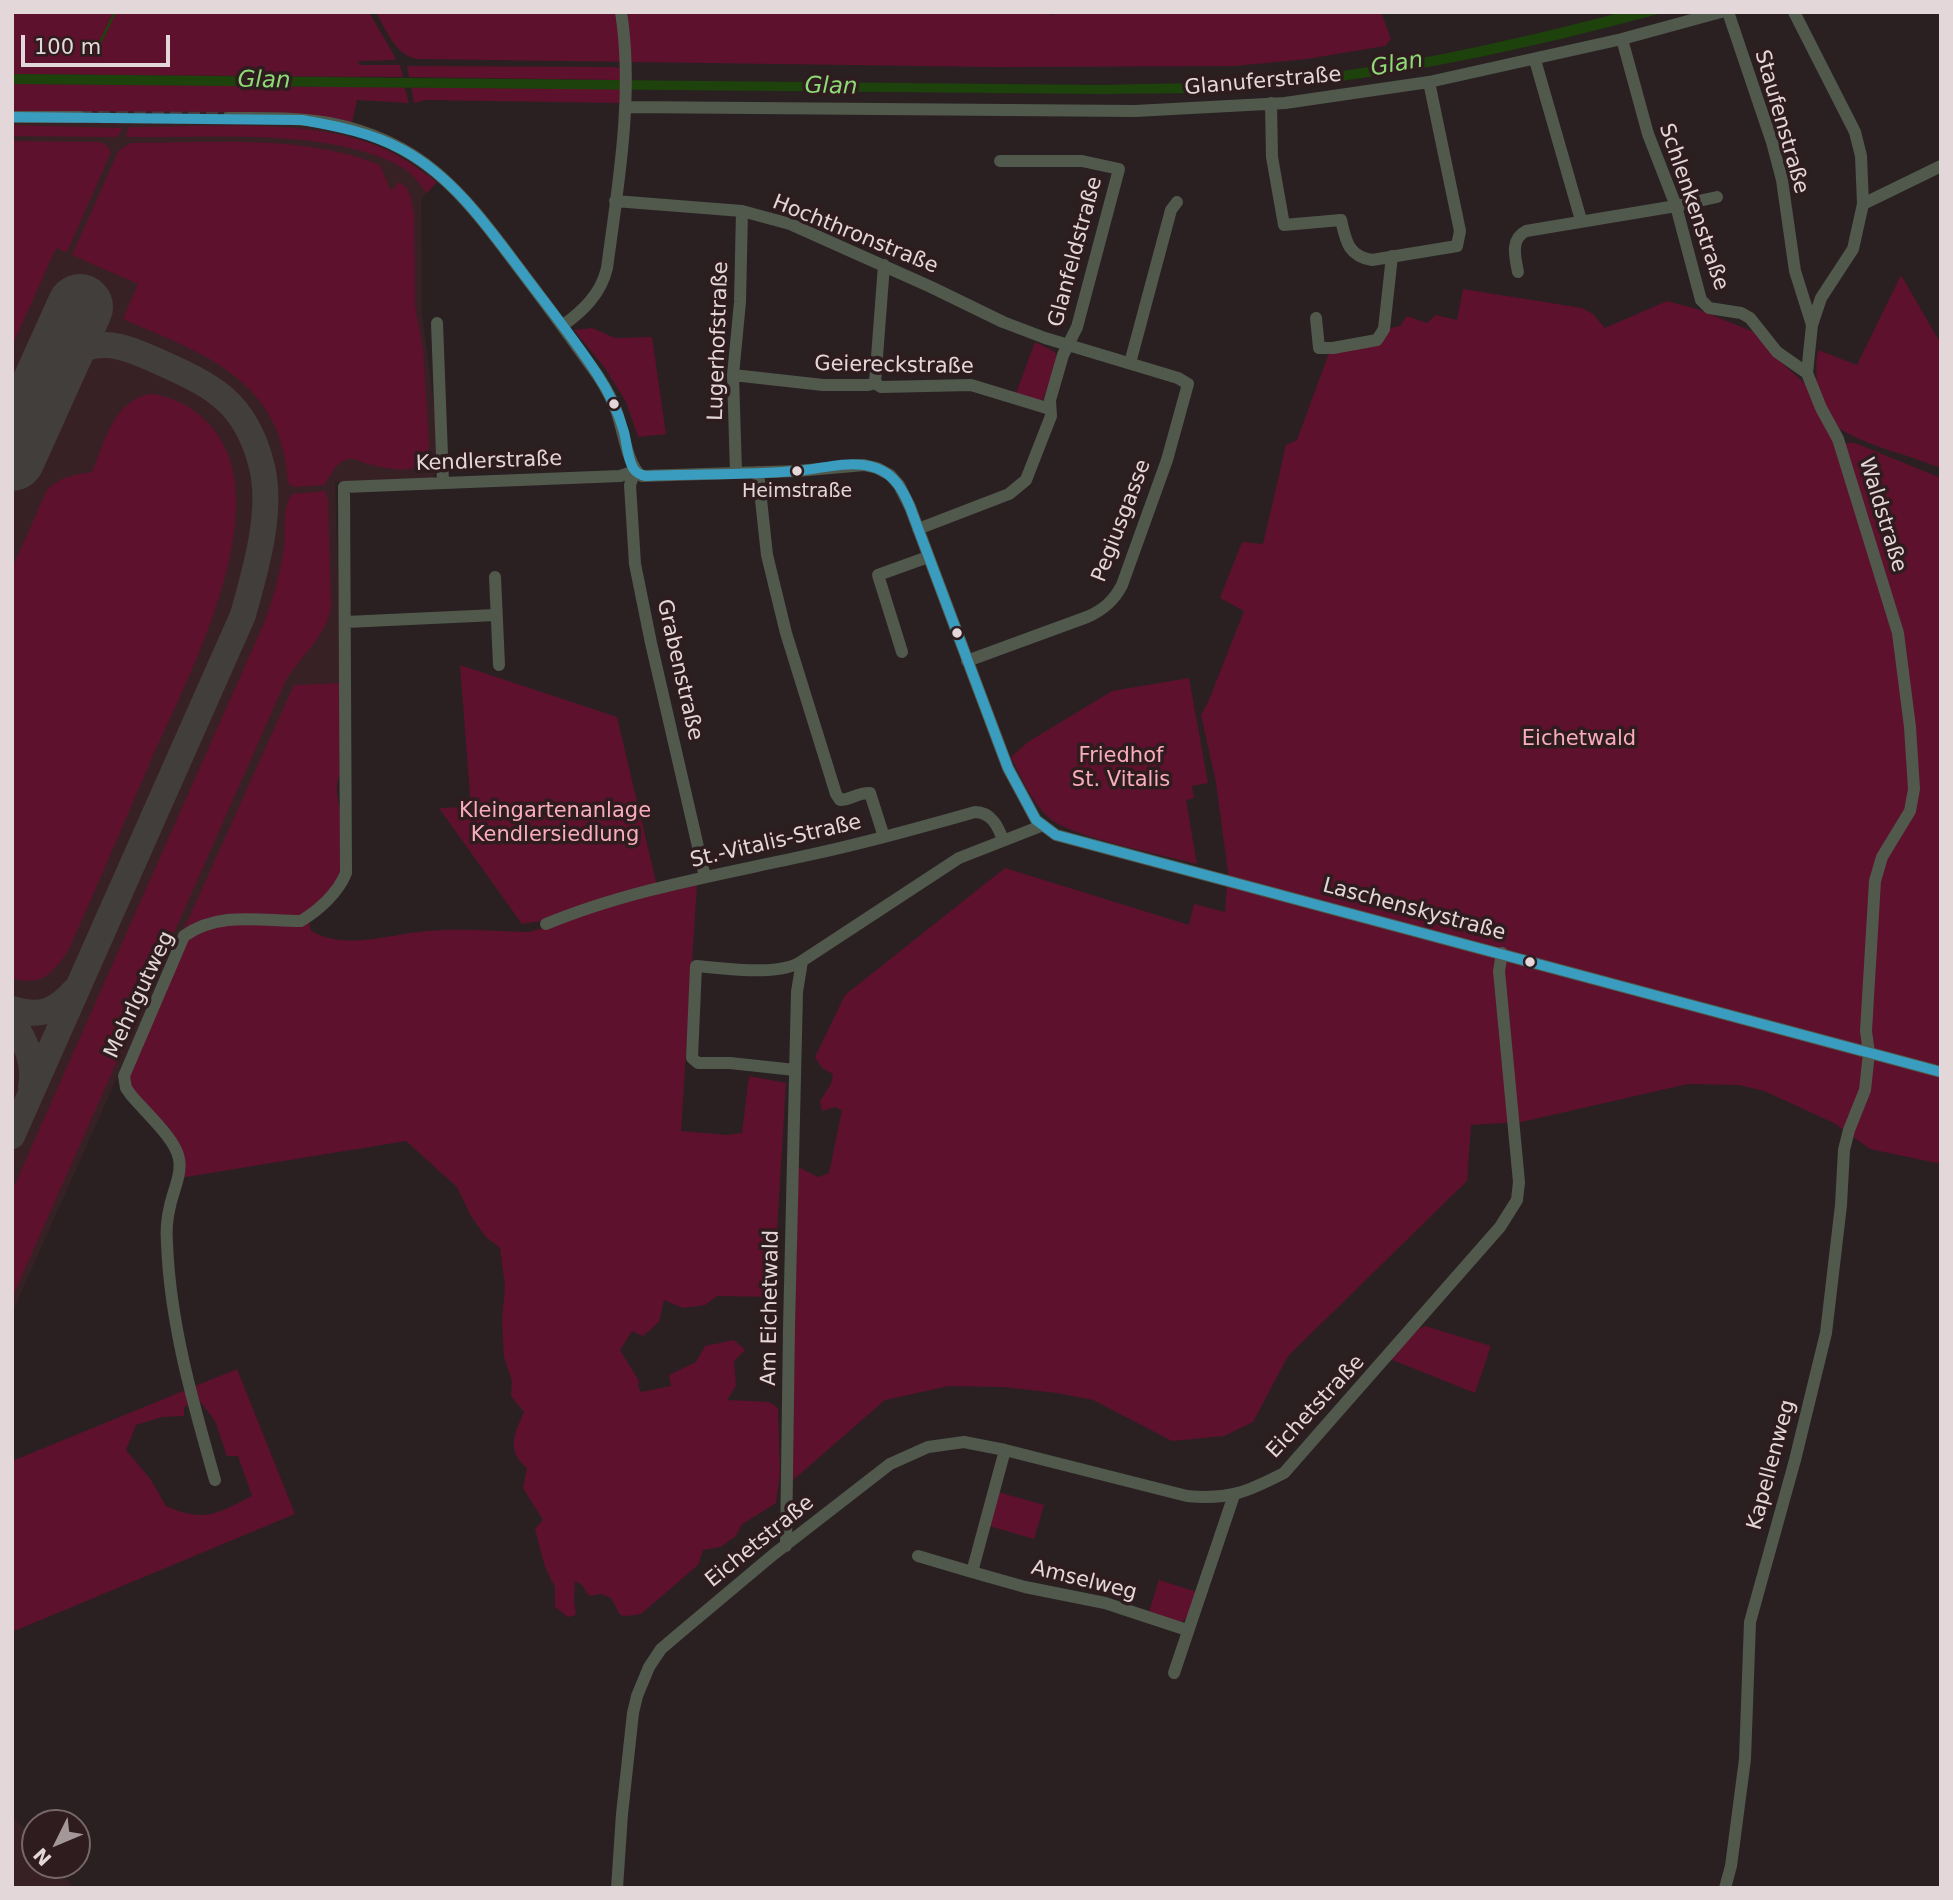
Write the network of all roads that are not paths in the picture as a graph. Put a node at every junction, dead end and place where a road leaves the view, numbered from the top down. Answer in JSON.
{"nodes":[{"id":1,"x":621,"y":12,"type":"edge"},
{"id":2,"x":1721,"y":12,"type":"edge"},
{"id":3,"x":1728,"y":12,"type":"edge"},
{"id":4,"x":1794,"y":12,"type":"edge"},
{"id":5,"x":1622,"y":39,"type":"junction"},
{"id":6,"x":1535,"y":60,"type":"junction"},
{"id":7,"x":1429,"y":82,"type":"junction"},
{"id":8,"x":1271,"y":103,"type":"junction"},
{"id":9,"x":625,"y":104,"type":"junction"},
{"id":10,"x":12,"y":117,"type":"edge"},
{"id":11,"x":80,"y":117,"type":"tunnel mouth"},
{"id":12,"x":228,"y":118,"type":"tunnel mouth"},
{"id":13,"x":1000,"y":161,"type":"dead end"},
{"id":14,"x":1941,"y":166,"type":"edge"},
{"id":15,"x":1717,"y":197,"type":"dead end"},
{"id":16,"x":615,"y":201,"type":"junction"},
{"id":17,"x":1177,"y":202,"type":"dead end"},
{"id":18,"x":1863,"y":204,"type":"junction"},
{"id":19,"x":1676,"y":206,"type":"junction"},
{"id":20,"x":742,"y":211,"type":"junction"},
{"id":21,"x":1581,"y":220,"type":"junction"},
{"id":22,"x":1392,"y":256,"type":"junction"},
{"id":23,"x":884,"y":265,"type":"junction"},
{"id":24,"x":1518,"y":272,"type":"dead end"},
{"id":25,"x":1316,"y":318,"type":"dead end"},
{"id":26,"x":437,"y":323,"type":"dead end"},
{"id":27,"x":1812,"y":325,"type":"junction"},
{"id":28,"x":562,"y":326,"type":"junction"},
{"id":29,"x":1070,"y":345,"type":"junction"},
{"id":30,"x":1130,"y":363,"type":"junction"},
{"id":31,"x":1807,"y":373,"type":"junction"},
{"id":32,"x":733,"y":375,"type":"junction"},
{"id":33,"x":875,"y":383,"type":"junction"},
{"id":34,"x":1188,"y":384,"type":"joint"},
{"id":35,"x":1050,"y":409,"type":"junction"},
{"id":36,"x":635,"y":471,"type":"junction"},
{"id":37,"x":736,"y":472,"type":"junction"},
{"id":38,"x":758,"y":472,"type":"junction"},
{"id":39,"x":443,"y":482,"type":"junction"},
{"id":40,"x":345,"y":488,"type":"joint"},
{"id":41,"x":918,"y":529,"type":"junction"},
{"id":42,"x":928,"y":557,"type":"junction"},
{"id":43,"x":495,"y":577,"type":"dead end"},
{"id":44,"x":496,"y":615,"type":"junction"},
{"id":45,"x":346,"y":622,"type":"junction"},
{"id":46,"x":902,"y":652,"type":"dead end"},
{"id":47,"x":967,"y":661,"type":"junction"},
{"id":48,"x":499,"y":665,"type":"dead end"},
{"id":49,"x":1041,"y":826,"type":"junction"},
{"id":50,"x":884,"y":837,"type":"junction"},
{"id":51,"x":1003,"y":840,"type":"junction"},
{"id":52,"x":705,"y":877,"type":"junction"},
{"id":53,"x":546,"y":924,"type":"dead end"},
{"id":54,"x":1502,"y":953,"type":"junction"},
{"id":55,"x":803,"y":961,"type":"junction"},
{"id":56,"x":1868,"y":1053,"type":"junction"},
{"id":57,"x":795,"y":1070,"type":"junction"},
{"id":58,"x":1941,"y":1072,"type":"edge"},
{"id":59,"x":1005,"y":1450,"type":"junction"},
{"id":60,"x":215,"y":1480,"type":"dead end"},
{"id":61,"x":1234,"y":1495,"type":"junction"},
{"id":62,"x":786,"y":1546,"type":"junction"},
{"id":63,"x":918,"y":1556,"type":"dead end"},
{"id":64,"x":972,"y":1572,"type":"junction"},
{"id":65,"x":1187,"y":1630,"type":"junction"},
{"id":66,"x":1174,"y":1673,"type":"dead end"},
{"id":67,"x":617,"y":1888,"type":"edge"},
{"id":68,"x":1725,"y":1888,"type":"edge"}],
"edges":[{"from":1,"to":9,"type":"street"},
{"from":2,"to":5,"type":"street","name":"Glanuferstraße"},
{"from":3,"to":27,"type":"street","name":"Staufenstraße"},
{"from":4,"to":18,"type":"street"},
{"from":5,"to":6,"type":"street","name":"Glanuferstraße"},
{"from":5,"to":19,"type":"street","name":"Schlenkenstraße"},
{"from":6,"to":7,"type":"street","name":"Glanuferstraße"},
{"from":6,"to":21,"type":"street"},
{"from":7,"to":8,"type":"street","name":"Glanuferstraße"},
{"from":7,"to":22,"type":"street"},
{"from":8,"to":9,"type":"street","name":"Glanuferstraße"},
{"from":8,"to":22,"type":"street"},
{"from":9,"to":16,"type":"street"},
{"from":10,"to":11,"type":"street"},
{"from":12,"to":28,"type":"street"},
{"from":13,"to":29,"type":"street","name":"Glanfeldstraße"},
{"from":14,"to":18,"type":"street"},
{"from":15,"to":19,"type":"street"},
{"from":16,"to":20,"type":"street","name":"Hochthronstraße"},
{"from":16,"to":28,"type":"street"},
{"from":17,"to":30,"type":"street"},
{"from":18,"to":27,"type":"street"},
{"from":19,"to":21,"type":"street"},
{"from":19,"to":31,"type":"street","name":"Schlenkenstraße"},
{"from":20,"to":23,"type":"street","name":"Hochthronstraße"},
{"from":20,"to":32,"type":"street","name":"Lugerhofstraße"},
{"from":21,"to":24,"type":"street"},
{"from":22,"to":25,"type":"street"},
{"from":23,"to":29,"type":"street","name":"Hochthronstraße"},
{"from":23,"to":33,"type":"street"},
{"from":26,"to":39,"type":"street"},
{"from":27,"to":31,"type":"street"},
{"from":28,"to":36,"type":"street"},
{"from":29,"to":30,"type":"street","name":"Glanfeldstraße"},
{"from":29,"to":35,"type":"street","name":"Glanfeldstraße"},
{"from":30,"to":34,"type":"street","name":"Glanfeldstraße"},
{"from":31,"to":56,"type":"street","name":"Waldstraße"},
{"from":32,"to":33,"type":"street","name":"Geiereckstraße"},
{"from":32,"to":37,"type":"street","name":"Lugerhofstraße"},
{"from":33,"to":35,"type":"street","name":"Geiereckstraße"},
{"from":34,"to":47,"type":"street","name":"Pegiusgasse"},
{"from":35,"to":41,"type":"street","name":"Glanfeldstraße"},
{"from":36,"to":37,"type":"street","name":"Kendlerstraße"},
{"from":36,"to":39,"type":"street","name":"Kendlerstraße"},
{"from":36,"to":52,"type":"street","name":"Grabenstraße"},
{"from":37,"to":38,"type":"street","name":"Kendlerstraße"},
{"from":38,"to":41,"type":"street","name":"Kendlerstraße"},
{"from":38,"to":50,"type":"street"},
{"from":39,"to":40,"type":"street","name":"Kendlerstraße"},
{"from":40,"to":45,"type":"street","name":"Mehrlgutweg"},
{"from":41,"to":42,"type":"street","name":"Kendlerstraße"},
{"from":42,"to":46,"type":"street"},
{"from":42,"to":47,"type":"street","name":"Kendlerstraße"},
{"from":43,"to":44,"type":"street"},
{"from":44,"to":45,"type":"street"},
{"from":44,"to":48,"type":"street"},
{"from":45,"to":60,"type":"street","name":"Mehrlgutweg"},
{"from":47,"to":49,"type":"street","name":"Kendlerstraße"},
{"from":49,"to":51,"type":"street"},
{"from":49,"to":54,"type":"street","name":"Laschenskystraße"},
{"from":50,"to":51,"type":"street","name":"St.-Vitalis-Straße"},
{"from":50,"to":52,"type":"street","name":"St.-Vitalis-Straße"},
{"from":51,"to":55,"type":"street"},
{"from":52,"to":53,"type":"street","name":"St.-Vitalis-Straße"},
{"from":54,"to":56,"type":"street","name":"Laschenskystraße"},
{"from":54,"to":61,"type":"street","name":"Eichetstraße"},
{"from":55,"to":57,"type":"street","name":"Am Eichetwald"},
{"from":55,"to":57,"type":"street"},
{"from":56,"to":58,"type":"street","name":"Laschenskystraße"},
{"from":56,"to":68,"type":"street","name":"Kapellenweg"},
{"from":57,"to":62,"type":"street","name":"Am Eichetwald"},
{"from":59,"to":61,"type":"street","name":"Eichetstraße"},
{"from":59,"to":62,"type":"street","name":"Eichetstraße"},
{"from":59,"to":64,"type":"street"},
{"from":61,"to":65,"type":"street"},
{"from":62,"to":67,"type":"street","name":"Eichetstraße"},
{"from":63,"to":64,"type":"street","name":"Amselweg"},
{"from":64,"to":65,"type":"street","name":"Amselweg"},
{"from":65,"to":66,"type":"street"}]}
